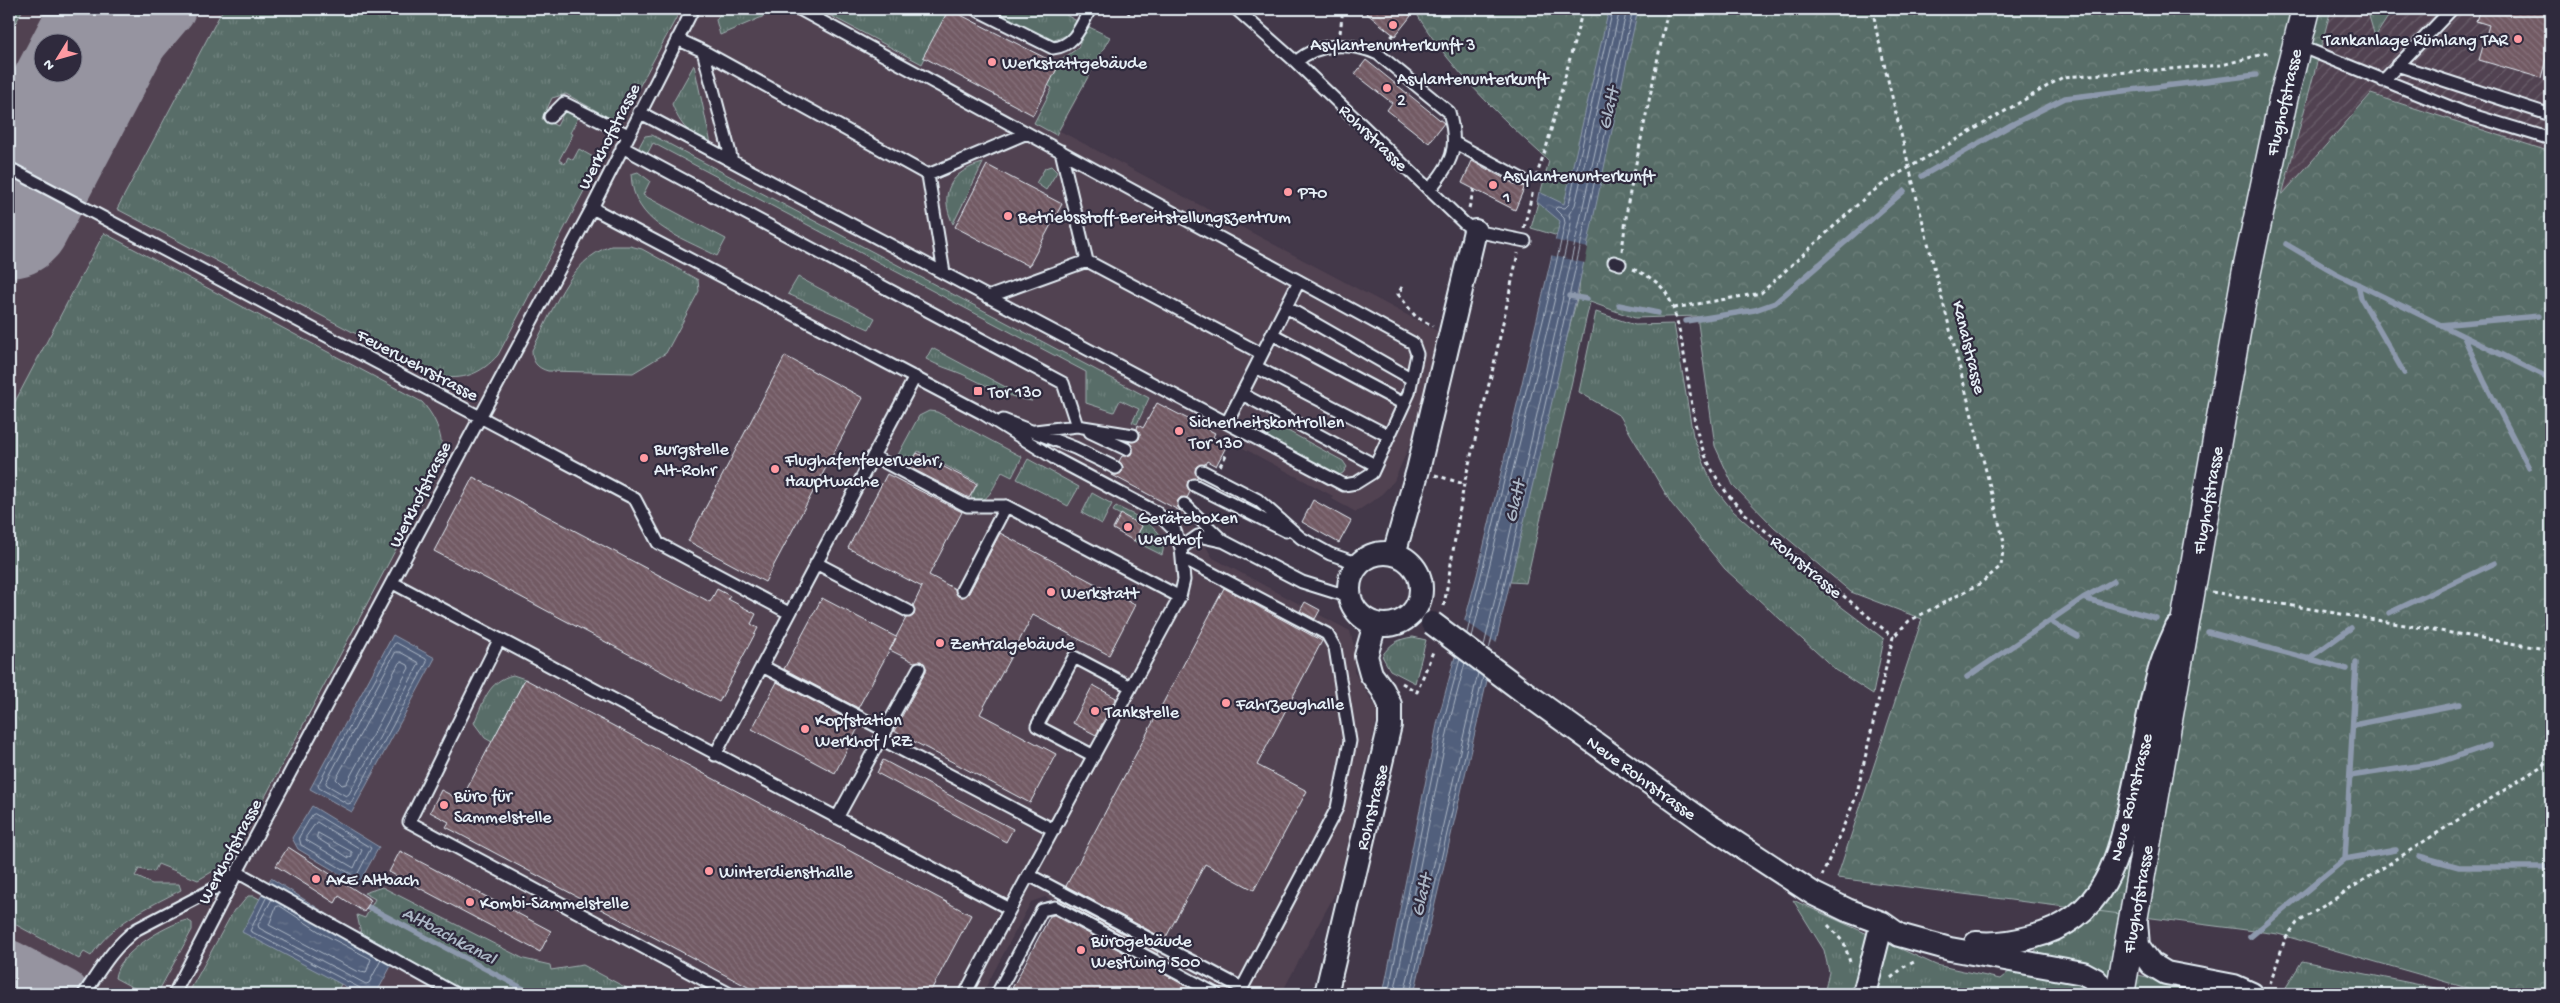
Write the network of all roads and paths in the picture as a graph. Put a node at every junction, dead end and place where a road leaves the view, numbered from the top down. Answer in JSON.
{"nodes":[{"id":1,"x":694,"y":9,"type":"edge"},
{"id":2,"x":799,"y":9,"type":"edge"},
{"id":3,"x":975,"y":9,"type":"edge"},
{"id":4,"x":1090,"y":9,"type":"edge"},
{"id":5,"x":1131,"y":9,"type":"edge"},
{"id":6,"x":1236,"y":9,"type":"edge"},
{"id":7,"x":1343,"y":9,"type":"edge"},
{"id":8,"x":1582,"y":9,"type":"edge"},
{"id":9,"x":1668,"y":9,"type":"edge"},
{"id":10,"x":1873,"y":9,"type":"edge"},
{"id":11,"x":2306,"y":9,"type":"edge"},
{"id":12,"x":2452,"y":9,"type":"edge"},
{"id":13,"x":1128,"y":14,"type":"dead end"},
{"id":14,"x":677,"y":39,"type":"junction"},
{"id":15,"x":2296,"y":44,"type":"junction"},
{"id":16,"x":1339,"y":46,"type":"junction"},
{"id":17,"x":703,"y":51,"type":"junction"},
{"id":18,"x":1296,"y":62,"type":"junction"},
{"id":19,"x":2397,"y":65,"type":"junction"},
{"id":20,"x":2383,"y":81,"type":"junction"},
{"id":21,"x":639,"y":112,"type":"junction"},
{"id":22,"x":2551,"y":115,"type":"edge"},
{"id":23,"x":550,"y":117,"type":"dead end"},
{"id":24,"x":1027,"y":133,"type":"junction"},
{"id":25,"x":628,"y":135,"type":"junction"},
{"id":26,"x":2551,"y":139,"type":"edge"},
{"id":27,"x":1455,"y":143,"type":"junction"},
{"id":28,"x":622,"y":147,"type":"junction"},
{"id":29,"x":1061,"y":152,"type":"junction"},
{"id":30,"x":732,"y":161,"type":"junction"},
{"id":31,"x":9,"y":168,"type":"edge"},
{"id":32,"x":1908,"y":169,"type":"junction"},
{"id":33,"x":928,"y":175,"type":"junction"},
{"id":34,"x":1522,"y":178,"type":"dead end"},
{"id":35,"x":1535,"y":178,"type":"dead end"},
{"id":36,"x":1533,"y":187,"type":"dead end"},
{"id":37,"x":1429,"y":190,"type":"junction"},
{"id":38,"x":592,"y":208,"type":"junction"},
{"id":39,"x":1475,"y":231,"type":"junction"},
{"id":40,"x":1523,"y":241,"type":"junction"},
{"id":41,"x":1087,"y":261,"type":"junction"},
{"id":42,"x":944,"y":273,"type":"junction"},
{"id":43,"x":1299,"y":281,"type":"junction"},
{"id":44,"x":1402,"y":287,"type":"dead end"},
{"id":45,"x":988,"y":297,"type":"junction"},
{"id":46,"x":1286,"y":307,"type":"junction"},
{"id":47,"x":1674,"y":308,"type":"junction"},
{"id":48,"x":1442,"y":330,"type":"dead end"},
{"id":49,"x":1272,"y":334,"type":"junction"},
{"id":50,"x":1262,"y":354,"type":"junction"},
{"id":51,"x":1256,"y":367,"type":"junction"},
{"id":52,"x":915,"y":377,"type":"junction"},
{"id":53,"x":1412,"y":379,"type":"junction"},
{"id":54,"x":1242,"y":394,"type":"junction"},
{"id":55,"x":1404,"y":404,"type":"junction"},
{"id":56,"x":982,"y":413,"type":"junction"},
{"id":57,"x":479,"y":416,"type":"junction"},
{"id":58,"x":1227,"y":423,"type":"junction"},
{"id":59,"x":1077,"y":426,"type":"junction"},
{"id":60,"x":1034,"y":431,"type":"junction"},
{"id":61,"x":1133,"y":435,"type":"dead end"},
{"id":62,"x":1389,"y":436,"type":"junction"},
{"id":63,"x":1126,"y":449,"type":"dead end"},
{"id":64,"x":1223,"y":454,"type":"dead end"},
{"id":65,"x":873,"y":456,"type":"junction"},
{"id":66,"x":1375,"y":466,"type":"junction"},
{"id":67,"x":1116,"y":468,"type":"dead end"},
{"id":68,"x":1219,"y":469,"type":"dead end"},
{"id":69,"x":1418,"y":470,"type":"junction"},
{"id":70,"x":1202,"y":471,"type":"dead end"},
{"id":71,"x":1464,"y":484,"type":"junction"},
{"id":72,"x":1194,"y":485,"type":"dead end"},
{"id":73,"x":1184,"y":504,"type":"dead end"},
{"id":74,"x":1006,"y":506,"type":"junction"},
{"id":75,"x":1301,"y":538,"type":"junction"},
{"id":76,"x":1223,"y":541,"type":"junction"},
{"id":77,"x":1182,"y":553,"type":"junction"},
{"id":78,"x":1394,"y":554,"type":"junction"},
{"id":79,"x":816,"y":563,"type":"junction"},
{"id":80,"x":1360,"y":564,"type":"junction"},
{"id":81,"x":393,"y":582,"type":"junction"},
{"id":82,"x":2192,"y":588,"type":"junction"},
{"id":83,"x":962,"y":590,"type":"dead end"},
{"id":84,"x":1180,"y":597,"type":"junction"},
{"id":85,"x":1350,"y":597,"type":"junction"},
{"id":86,"x":908,"y":612,"type":"dead end"},
{"id":87,"x":790,"y":613,"type":"junction"},
{"id":88,"x":1375,"y":624,"type":"junction"},
{"id":89,"x":1431,"y":624,"type":"junction"},
{"id":90,"x":1894,"y":637,"type":"junction"},
{"id":91,"x":499,"y":640,"type":"junction"},
{"id":92,"x":2551,"y":650,"type":"edge"},
{"id":93,"x":762,"y":666,"type":"junction"},
{"id":94,"x":919,"y":668,"type":"dead end"},
{"id":95,"x":1131,"y":687,"type":"junction"},
{"id":96,"x":1417,"y":692,"type":"dead end"},
{"id":97,"x":883,"y":735,"type":"junction"},
{"id":98,"x":715,"y":755,"type":"junction"},
{"id":99,"x":1094,"y":756,"type":"junction"},
{"id":100,"x":2551,"y":760,"type":"edge"},
{"id":101,"x":837,"y":818,"type":"junction"},
{"id":102,"x":1054,"y":830,"type":"junction"},
{"id":103,"x":237,"y":872,"type":"junction"},
{"id":104,"x":1029,"y":876,"type":"junction"},
{"id":105,"x":1814,"y":894,"type":"junction"},
{"id":106,"x":1010,"y":909,"type":"junction"},
{"id":107,"x":2134,"y":910,"type":"junction"},
{"id":108,"x":1825,"y":923,"type":"dead end"},
{"id":109,"x":1882,"y":923,"type":"junction"},
{"id":110,"x":1850,"y":963,"type":"dead end"},
{"id":111,"x":2261,"y":990,"type":"edge"},
{"id":112,"x":84,"y":994,"type":"edge"},
{"id":113,"x":174,"y":994,"type":"edge"},
{"id":114,"x":456,"y":994,"type":"edge"},
{"id":115,"x":730,"y":994,"type":"edge"},
{"id":116,"x":965,"y":994,"type":"edge"},
{"id":117,"x":997,"y":994,"type":"edge"},
{"id":118,"x":1216,"y":994,"type":"edge"},
{"id":119,"x":1326,"y":994,"type":"edge"},
{"id":120,"x":1864,"y":994,"type":"edge"},
{"id":121,"x":2106,"y":994,"type":"edge"},
{"id":122,"x":2120,"y":994,"type":"edge"}],
"edges":[{"from":1,"to":14,"type":"lane","name":"Werkhofstrasse"},
{"from":2,"to":24,"type":"lane"},
{"from":3,"to":4,"type":"lane"},
{"from":5,"to":13,"type":"path"},
{"from":6,"to":18,"type":"lane","name":"Rohrstrasse"},
{"from":7,"to":16,"type":"path"},
{"from":8,"to":35,"type":"path"},
{"from":9,"to":47,"type":"path","name":"Rohrstrasse"},
{"from":10,"to":32,"type":"path","name":"Kanalstrasse"},
{"from":11,"to":15,"type":"main road","name":"Flughofstrasse"},
{"from":12,"to":19,"type":"lane"},
{"from":14,"to":17,"type":"lane"},
{"from":14,"to":21,"type":"lane","name":"Werkhofstrasse"},
{"from":15,"to":20,"type":"lane"},
{"from":15,"to":32,"type":"path"},
{"from":15,"to":82,"type":"main road","name":"Flughofstrasse"},
{"from":16,"to":18,"type":"lane"},
{"from":16,"to":27,"type":"lane"},
{"from":17,"to":30,"type":"lane"},
{"from":17,"to":33,"type":"lane"},
{"from":18,"to":37,"type":"lane","name":"Rohrstrasse"},
{"from":19,"to":20,"type":"lane"},
{"from":19,"to":22,"type":"lane"},
{"from":20,"to":26,"type":"lane"},
{"from":21,"to":25,"type":"lane","name":"Werkhofstrasse"},
{"from":21,"to":30,"type":"lane"},
{"from":23,"to":25,"type":"lane"},
{"from":24,"to":29,"type":"lane"},
{"from":24,"to":33,"type":"lane"},
{"from":25,"to":28,"type":"lane","name":"Werkhofstrasse"},
{"from":27,"to":34,"type":"lane"},
{"from":27,"to":37,"type":"lane"},
{"from":28,"to":38,"type":"lane","name":"Werkhofstrasse"},
{"from":28,"to":59,"type":"lane"},
{"from":29,"to":41,"type":"lane"},
{"from":29,"to":43,"type":"lane"},
{"from":30,"to":42,"type":"lane"},
{"from":31,"to":57,"type":"lane","name":"Feuerwehrstrasse"},
{"from":32,"to":47,"type":"path"},
{"from":32,"to":90,"type":"path","name":"Kanalstrasse"},
{"from":33,"to":42,"type":"lane"},
{"from":36,"to":40,"type":"path"},
{"from":37,"to":39,"type":"lane","name":"Rohrstrasse"},
{"from":38,"to":52,"type":"lane"},
{"from":38,"to":57,"type":"lane","name":"Werkhofstrasse"},
{"from":39,"to":40,"type":"lane"},
{"from":39,"to":69,"type":"street"},
{"from":40,"to":71,"type":"path"},
{"from":41,"to":45,"type":"lane"},
{"from":41,"to":50,"type":"lane"},
{"from":42,"to":45,"type":"lane"},
{"from":43,"to":46,"type":"lane"},
{"from":43,"to":53,"type":"lane"},
{"from":44,"to":48,"type":"path"},
{"from":45,"to":58,"type":"lane"},
{"from":46,"to":49,"type":"lane"},
{"from":46,"to":53,"type":"lane"},
{"from":47,"to":90,"type":"path","name":"Rohrstrasse"},
{"from":49,"to":50,"type":"lane"},
{"from":49,"to":55,"type":"lane"},
{"from":50,"to":51,"type":"lane"},
{"from":51,"to":54,"type":"lane"},
{"from":51,"to":62,"type":"lane"},
{"from":52,"to":56,"type":"lane"},
{"from":52,"to":65,"type":"lane"},
{"from":53,"to":55,"type":"lane"},
{"from":54,"to":58,"type":"lane"},
{"from":54,"to":66,"type":"lane"},
{"from":55,"to":62,"type":"lane"},
{"from":56,"to":60,"type":"lane"},
{"from":56,"to":77,"type":"lane"},
{"from":57,"to":81,"type":"lane","name":"Werkhofstrasse"},
{"from":57,"to":87,"type":"lane","name":"Feuerwehrstrasse"},
{"from":58,"to":66,"type":"lane"},
{"from":59,"to":60,"type":"lane"},
{"from":59,"to":61,"type":"lane"},
{"from":59,"to":63,"type":"lane"},
{"from":60,"to":67,"type":"lane"},
{"from":62,"to":66,"type":"lane"},
{"from":64,"to":68,"type":"path"},
{"from":65,"to":74,"type":"lane"},
{"from":65,"to":79,"type":"lane"},
{"from":69,"to":71,"type":"path"},
{"from":69,"to":78,"type":"street"},
{"from":70,"to":75,"type":"lane"},
{"from":71,"to":89,"type":"path"},
{"from":72,"to":75,"type":"lane"},
{"from":73,"to":76,"type":"lane"},
{"from":74,"to":83,"type":"lane"},
{"from":74,"to":84,"type":"lane"},
{"from":75,"to":80,"type":"lane"},
{"from":76,"to":77,"type":"lane"},
{"from":76,"to":85,"type":"lane"},
{"from":77,"to":84,"type":"lane"},
{"from":77,"to":104,"type":"lane"},
{"from":78,"to":80,"type":"street"},
{"from":78,"to":89,"type":"street"},
{"from":79,"to":86,"type":"lane"},
{"from":79,"to":87,"type":"lane"},
{"from":80,"to":85,"type":"street"},
{"from":81,"to":91,"type":"lane"},
{"from":81,"to":103,"type":"lane","name":"Werkhofstrasse"},
{"from":82,"to":92,"type":"path"},
{"from":82,"to":107,"type":"main road","name":"Flughofstrasse"},
{"from":82,"to":109,"type":"street","name":"Neue Rohrstrasse"},
{"from":84,"to":95,"type":"lane"},
{"from":85,"to":88,"type":"street"},
{"from":87,"to":93,"type":"lane"},
{"from":88,"to":89,"type":"street"},
{"from":88,"to":119,"type":"street","name":"Rohrstrasse"},
{"from":89,"to":96,"type":"path"},
{"from":89,"to":105,"type":"street","name":"Neue Rohrstrasse","bridge":true},
{"from":90,"to":105,"type":"path"},
{"from":91,"to":98,"type":"lane"},
{"from":91,"to":115,"type":"lane"},
{"from":93,"to":97,"type":"lane"},
{"from":93,"to":98,"type":"lane"},
{"from":94,"to":97,"type":"lane"},
{"from":95,"to":99,"type":"lane"},
{"from":95,"to":99,"type":"lane"},
{"from":97,"to":101,"type":"lane"},
{"from":97,"to":102,"type":"lane"},
{"from":98,"to":101,"type":"lane"},
{"from":99,"to":102,"type":"lane"},
{"from":100,"to":111,"type":"path"},
{"from":101,"to":106,"type":"lane"},
{"from":102,"to":104,"type":"lane"},
{"from":103,"to":112,"type":"lane"},
{"from":103,"to":113,"type":"lane","name":"Werkhofstrasse"},
{"from":103,"to":114,"type":"lane"},
{"from":104,"to":106,"type":"lane"},
{"from":105,"to":109,"type":"street","name":"Neue Rohrstrasse"},
{"from":106,"to":116,"type":"lane"},
{"from":107,"to":111,"type":"street"},
{"from":107,"to":122,"type":"main road","name":"Flughofstrasse"},
{"from":108,"to":110,"type":"path"},
{"from":109,"to":120,"type":"street"},
{"from":109,"to":121,"type":"street","name":"Neue Rohrstrasse"},
{"from":117,"to":118,"type":"lane"}]}
